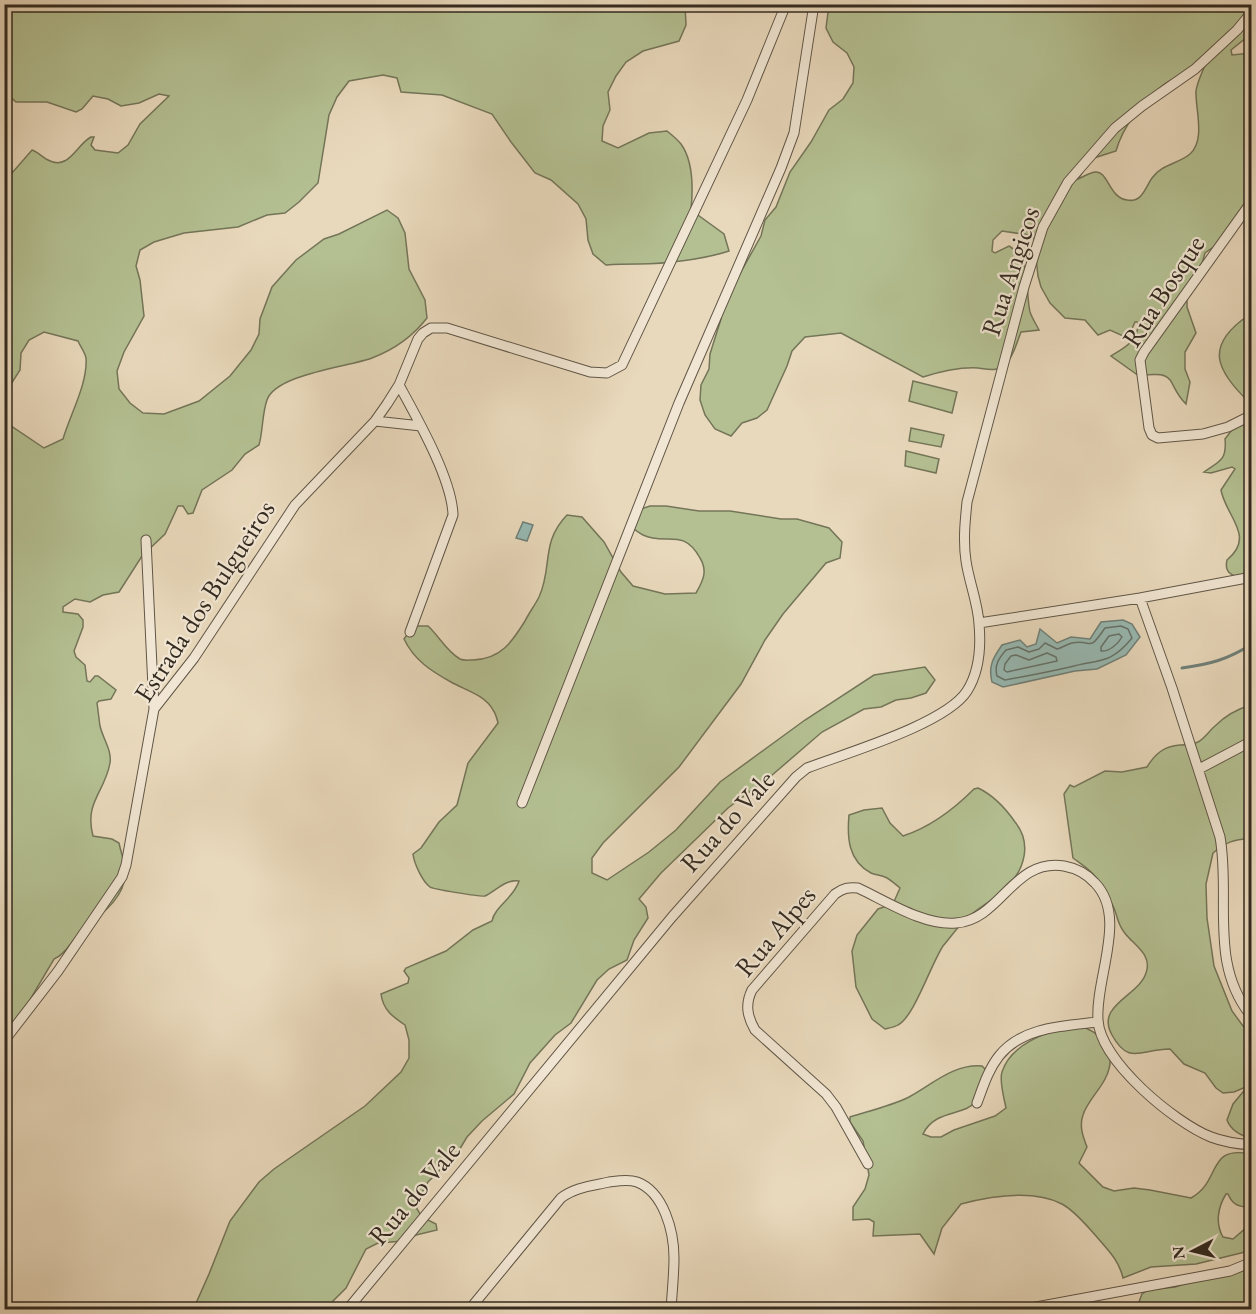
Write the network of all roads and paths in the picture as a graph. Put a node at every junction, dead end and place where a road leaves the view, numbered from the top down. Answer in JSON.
{"nodes":[{"id":1,"x":786,"y":4,"type":"edge"},
{"id":2,"x":814,"y":4,"type":"edge"},
{"id":3,"x":1251,"y":12,"type":"edge"},
{"id":4,"x":1251,"y":201,"type":"edge"},
{"id":5,"x":399,"y":385,"type":"junction"},
{"id":6,"x":1251,"y":415,"type":"edge"},
{"id":7,"x":375,"y":421,"type":"junction"},
{"id":8,"x":421,"y":426,"type":"junction"},
{"id":9,"x":146,"y":540,"type":"dead end"},
{"id":10,"x":1251,"y":577,"type":"edge"},
{"id":11,"x":1140,"y":598,"type":"junction"},
{"id":12,"x":979,"y":623,"type":"junction"},
{"id":13,"x":410,"y":632,"type":"dead end"},
{"id":14,"x":154,"y":709,"type":"junction"},
{"id":15,"x":1251,"y":741,"type":"edge"},
{"id":16,"x":1199,"y":769,"type":"junction"},
{"id":17,"x":522,"y":803,"type":"dead end"},
{"id":18,"x":1251,"y":1017,"type":"edge"},
{"id":19,"x":1098,"y":1022,"type":"junction"},
{"id":20,"x":4,"y":1041,"type":"edge"},
{"id":21,"x":977,"y":1103,"type":"dead end"},
{"id":22,"x":1251,"y":1145,"type":"edge"},
{"id":23,"x":868,"y":1164,"type":"dead end"},
{"id":24,"x":1251,"y":1262,"type":"edge"},
{"id":25,"x":346,"y":1310,"type":"edge"},
{"id":26,"x":470,"y":1310,"type":"edge"},
{"id":27,"x":671,"y":1310,"type":"edge"},
{"id":28,"x":1020,"y":1310,"type":"edge"}],
"edges":[{"from":1,"to":5,"type":"street","name":"Estrada dos Bulgueiros"},
{"from":2,"to":17,"type":"street"},
{"from":3,"to":12,"type":"street","name":"Rua Angicos"},
{"from":4,"to":6,"type":"street","name":"Rua Bosque"},
{"from":5,"to":7,"type":"street","name":"Estrada dos Bulgueiros"},
{"from":5,"to":8,"type":"street"},
{"from":7,"to":8,"type":"street"},
{"from":7,"to":14,"type":"street","name":"Estrada dos Bulgueiros"},
{"from":8,"to":13,"type":"street"},
{"from":9,"to":14,"type":"street"},
{"from":10,"to":11,"type":"street"},
{"from":11,"to":12,"type":"street"},
{"from":11,"to":16,"type":"street"},
{"from":12,"to":25,"type":"street","name":"Rua do Vale"},
{"from":14,"to":20,"type":"street","name":"Estrada dos Bulgueiros"},
{"from":15,"to":16,"type":"street"},
{"from":16,"to":18,"type":"street"},
{"from":19,"to":21,"type":"street"},
{"from":19,"to":22,"type":"street","name":"Rua Alpes"},
{"from":19,"to":23,"type":"street","name":"Rua Alpes"},
{"from":24,"to":28,"type":"street"},
{"from":26,"to":27,"type":"street"}]}
